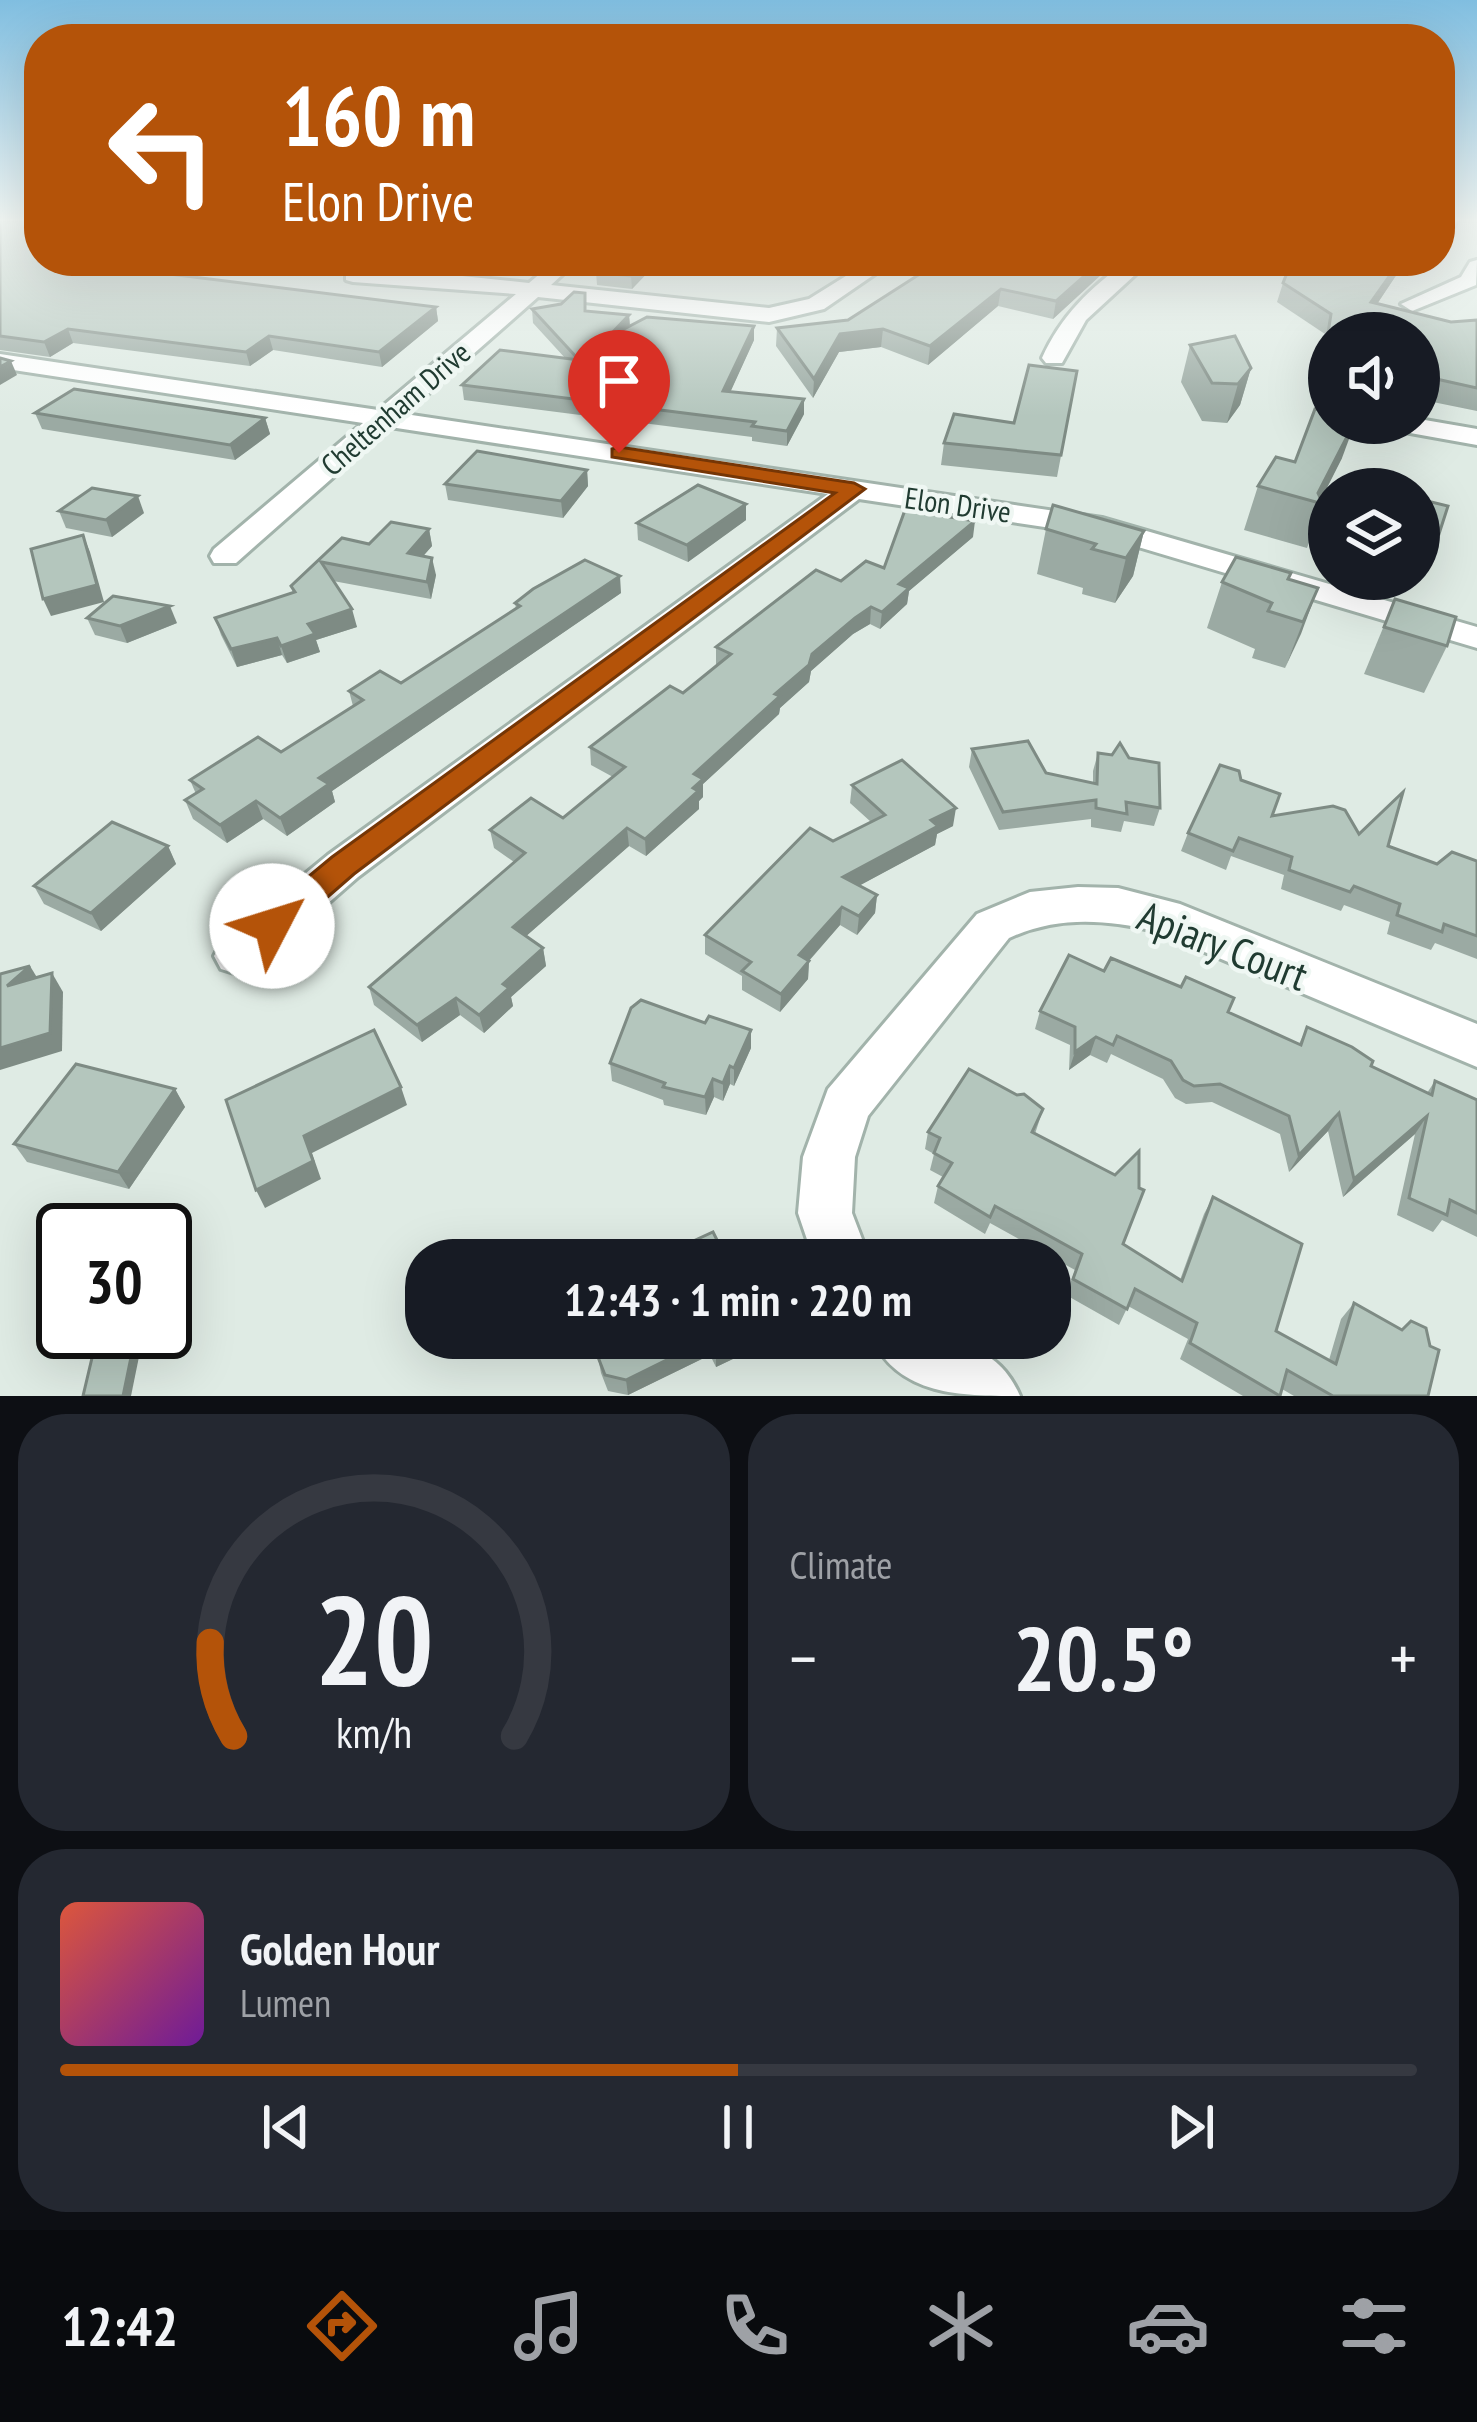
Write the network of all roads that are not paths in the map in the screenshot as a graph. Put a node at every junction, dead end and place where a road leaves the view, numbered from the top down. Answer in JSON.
{"nodes":[{"id":1,"x":496,"y":286,"type":"edge"},
{"id":2,"x":536,"y":286,"type":"edge"},
{"id":3,"x":844,"y":286,"type":"edge"},
{"id":4,"x":1107,"y":286,"type":"edge"},
{"id":5,"x":1456,"y":286,"type":"edge"},
{"id":6,"x":531,"y":290,"type":"junction"},
{"id":7,"x":1412,"y":304,"type":"dead end"},
{"id":8,"x":1054,"y":358,"type":"dead end"},
{"id":9,"x":0,"y":361,"type":"edge"},
{"id":10,"x":384,"y":417,"type":"junction"},
{"id":11,"x":1440,"y":430,"type":"edge"},
{"id":12,"x":1477,"y":437,"type":"edge"},
{"id":13,"x":854,"y":489,"type":"junction"},
{"id":14,"x":225,"y":556,"type":"dead end"},
{"id":15,"x":1477,"y":638,"type":"edge"},
{"id":16,"x":237,"y":956,"type":"dead end"},
{"id":17,"x":1477,"y":1046,"type":"edge"},
{"id":18,"x":834,"y":1239,"type":"edge"},
{"id":19,"x":934,"y":1359,"type":"edge"},
{"id":20,"x":989,"y":1396,"type":"edge"}],
"edges":[{"from":1,"to":6,"type":"street"},
{"from":2,"to":6,"type":"street","name":"Cheltenham Drive"},
{"from":3,"to":6,"type":"street"},
{"from":4,"to":8,"type":"street"},
{"from":5,"to":7,"type":"street"},
{"from":6,"to":10,"type":"street","name":"Cheltenham Drive"},
{"from":9,"to":10,"type":"street","name":"Elon Drive"},
{"from":10,"to":13,"type":"street","name":"Elon Drive"},
{"from":10,"to":14,"type":"street","name":"Cheltenham Drive"},
{"from":11,"to":12,"type":"street"},
{"from":13,"to":15,"type":"street","name":"Elon Drive"},
{"from":13,"to":16,"type":"street"},
{"from":17,"to":18,"type":"street","name":"Apiary Court"},
{"from":19,"to":20,"type":"street"}]}
